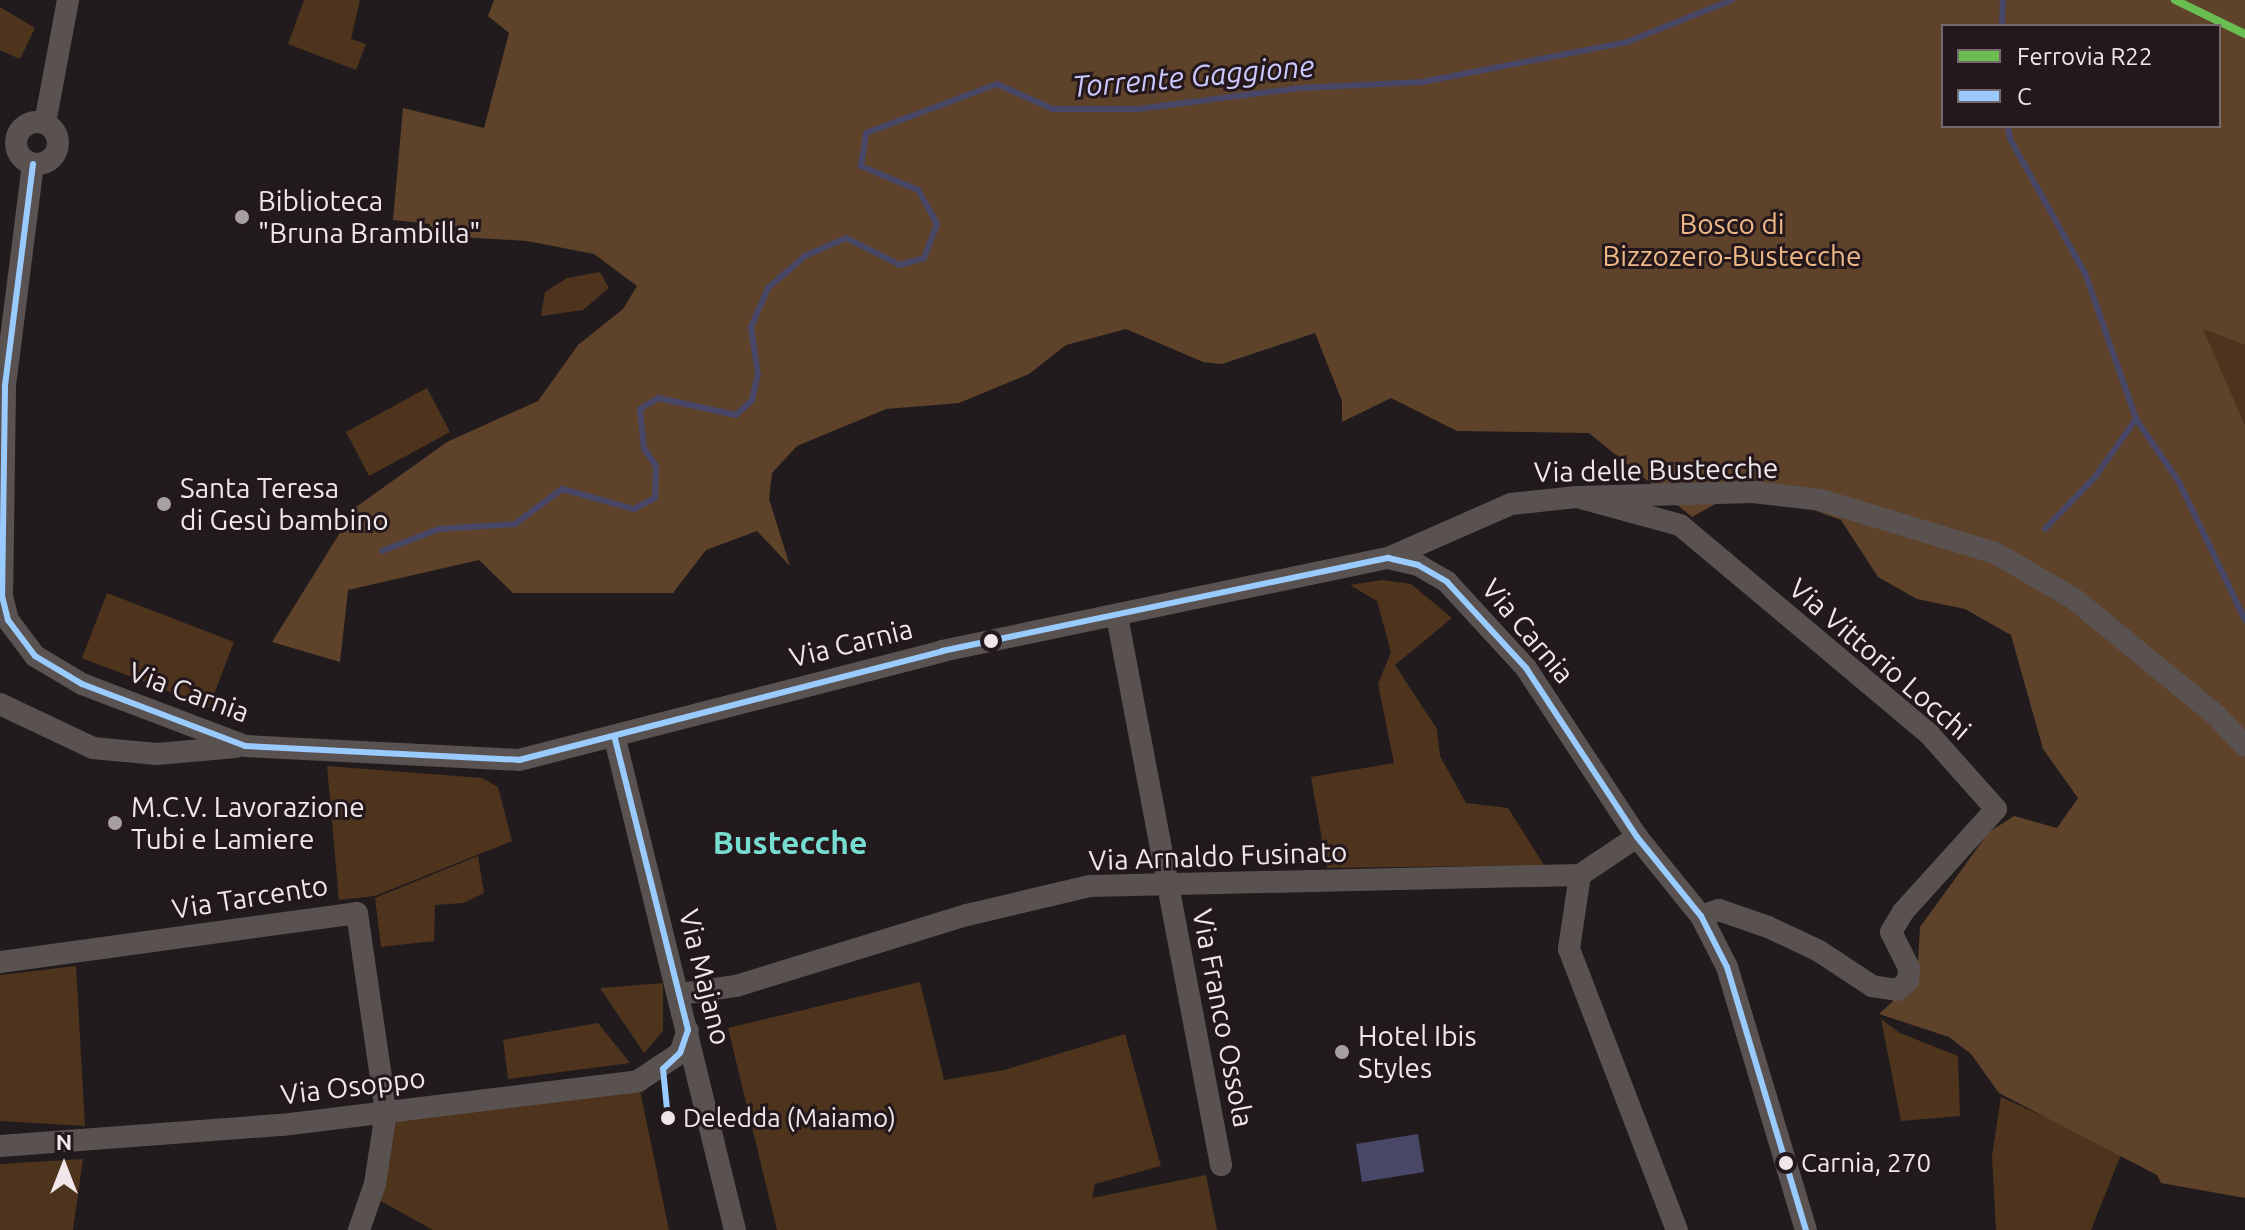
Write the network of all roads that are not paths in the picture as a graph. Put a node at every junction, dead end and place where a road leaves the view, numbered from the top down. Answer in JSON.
{"nodes":[{"id":1,"x":68,"y":0,"type":"edge"},
{"id":2,"x":45,"y":123,"type":"junction"},
{"id":3,"x":8,"y":136,"type":"edge"},
{"id":4,"x":33,"y":164,"type":"junction"},
{"id":5,"x":1577,"y":497,"type":"junction"},
{"id":6,"x":1388,"y":558,"type":"junction"},
{"id":7,"x":1117,"y":616,"type":"junction"},
{"id":8,"x":0,"y":704,"type":"edge"},
{"id":9,"x":615,"y":739,"type":"junction"},
{"id":10,"x":245,"y":746,"type":"junction"},
{"id":11,"x":2245,"y":746,"type":"edge"},
{"id":12,"x":1637,"y":837,"type":"junction"},
{"id":13,"x":1580,"y":875,"type":"junction"},
{"id":14,"x":1167,"y":883,"type":"junction"},
{"id":15,"x":1701,"y":916,"type":"junction"},
{"id":16,"x":0,"y":962,"type":"edge"},
{"id":17,"x":680,"y":994,"type":"junction"},
{"id":18,"x":688,"y":1030,"type":"junction"},
{"id":19,"x":386,"y":1112,"type":"junction"},
{"id":20,"x":0,"y":1146,"type":"edge"},
{"id":21,"x":1221,"y":1165,"type":"dead end"},
{"id":22,"x":359,"y":1230,"type":"edge"},
{"id":23,"x":735,"y":1230,"type":"edge"},
{"id":24,"x":1677,"y":1230,"type":"edge"},
{"id":25,"x":1806,"y":1230,"type":"edge"}],
"edges":[{"from":1,"to":2,"type":"street"},
{"from":2,"to":3,"type":"street"},
{"from":2,"to":4,"type":"street"},
{"from":3,"to":4,"type":"street"},
{"from":4,"to":10,"type":"street","name":"Via Carnia"},
{"from":5,"to":6,"type":"street","name":"Via delle Bustecche"},
{"from":5,"to":11,"type":"street","name":"Via delle Bustecche"},
{"from":5,"to":15,"type":"street","name":"Via Vittorio Locchi"},
{"from":6,"to":7,"type":"street","name":"Via Carnia"},
{"from":6,"to":12,"type":"street","name":"Via Carnia"},
{"from":7,"to":9,"type":"street","name":"Via Carnia"},
{"from":7,"to":14,"type":"street","name":"Via Franco Ossola"},
{"from":8,"to":10,"type":"street"},
{"from":9,"to":10,"type":"street","name":"Via Carnia"},
{"from":9,"to":17,"type":"street","name":"Via Majano"},
{"from":12,"to":13,"type":"street"},
{"from":12,"to":15,"type":"street","name":"Via Carnia"},
{"from":13,"to":14,"type":"street","name":"Via Arnaldo Fusinato"},
{"from":13,"to":24,"type":"street"},
{"from":14,"to":17,"type":"street","name":"Via Arnaldo Fusinato"},
{"from":14,"to":21,"type":"street","name":"Via Franco Ossola"},
{"from":15,"to":25,"type":"street","name":"Via Carnia"},
{"from":16,"to":19,"type":"street","name":"Via Tarcento"},
{"from":17,"to":18,"type":"street","name":"Via Majano"},
{"from":18,"to":19,"type":"street","name":"Via Osoppo"},
{"from":18,"to":23,"type":"street","name":"Via Majano"},
{"from":19,"to":20,"type":"street","name":"Via Osoppo"},
{"from":19,"to":22,"type":"street"}]}
